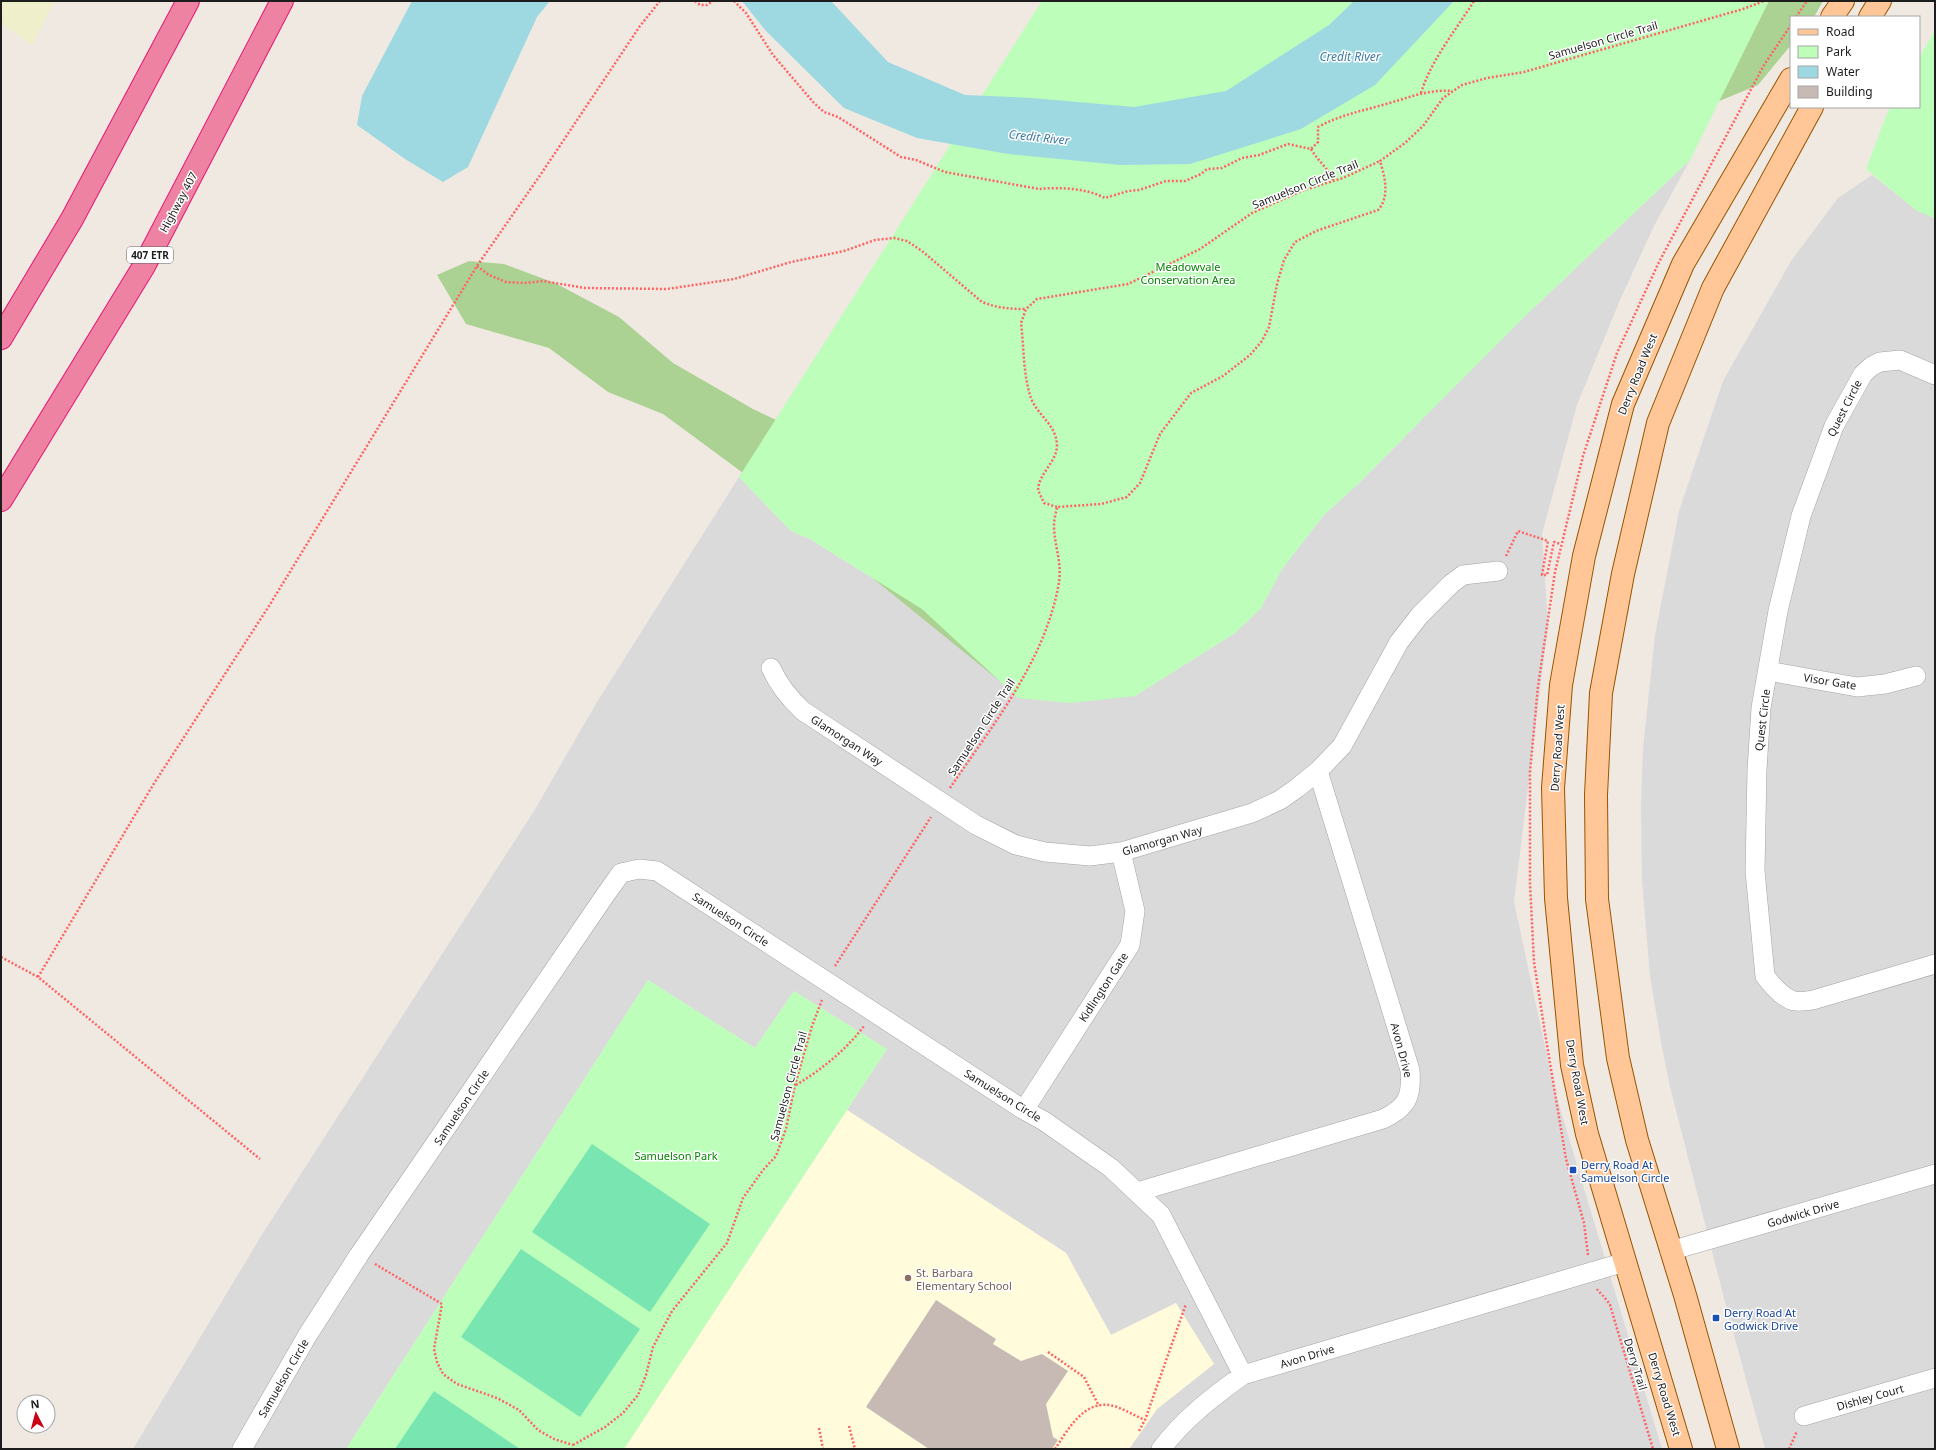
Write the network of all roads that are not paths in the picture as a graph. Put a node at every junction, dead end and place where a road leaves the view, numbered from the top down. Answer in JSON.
{"nodes":[{"id":1,"x":188,"y":1,"type":"edge"},
{"id":2,"x":282,"y":1,"type":"edge"},
{"id":3,"x":1843,"y":1,"type":"edge"},
{"id":4,"x":1880,"y":1,"type":"edge"},
{"id":5,"x":1833,"y":16,"type":"edge"},
{"id":6,"x":1871,"y":16,"type":"edge"},
{"id":7,"x":1790,"y":81,"type":"edge"},
{"id":8,"x":1811,"y":108,"type":"edge"},
{"id":9,"x":1,"y":338,"type":"edge"},
{"id":10,"x":1935,"y":375,"type":"edge"},
{"id":11,"x":1,"y":500,"type":"edge"},
{"id":12,"x":1498,"y":571,"type":"road end"},
{"id":13,"x":771,"y":668,"type":"dead end"},
{"id":14,"x":1768,"y":671,"type":"junction"},
{"id":15,"x":1916,"y":676,"type":"dead end"},
{"id":16,"x":1318,"y":771,"type":"junction"},
{"id":17,"x":1121,"y":852,"type":"junction"},
{"id":18,"x":1935,"y":964,"type":"edge"},
{"id":19,"x":1024,"y":1110,"type":"junction"},
{"id":20,"x":1935,"y":1174,"type":"edge"},
{"id":21,"x":1137,"y":1192,"type":"junction"},
{"id":22,"x":1670,"y":1250,"type":"junction"},
{"id":23,"x":1625,"y":1262,"type":"junction"},
{"id":24,"x":1243,"y":1375,"type":"junction"},
{"id":25,"x":1935,"y":1378,"type":"edge"},
{"id":26,"x":1804,"y":1416,"type":"dead end"},
{"id":27,"x":242,"y":1449,"type":"edge"},
{"id":28,"x":1161,"y":1449,"type":"edge"},
{"id":29,"x":1681,"y":1449,"type":"edge"},
{"id":30,"x":1728,"y":1449,"type":"edge"}],
"edges":[{"from":1,"to":9,"type":"highway"},
{"from":2,"to":11,"type":"highway","name":"Highway 407","number":"407 ETR"},
{"from":3,"to":5,"type":"main road"},
{"from":4,"to":6,"type":"main road"},
{"from":7,"to":23,"type":"main road","name":"Derry Road West"},
{"from":8,"to":22,"type":"main road"},
{"from":10,"to":14,"type":"street","name":"Quest Circle"},
{"from":12,"to":16,"type":"street","name":"Glamorgan Way"},
{"from":13,"to":17,"type":"street","name":"Glamorgan Way"},
{"from":14,"to":15,"type":"street","name":"Visor Gate"},
{"from":14,"to":18,"type":"street","name":"Quest Circle"},
{"from":16,"to":17,"type":"street","name":"Glamorgan Way"},
{"from":16,"to":21,"type":"street","name":"Avon Drive"},
{"from":17,"to":19,"type":"street","name":"Kidlington Gate"},
{"from":19,"to":21,"type":"street","name":"Samuelson Circle"},
{"from":19,"to":27,"type":"street","name":"Samuelson Circle"},
{"from":20,"to":22,"type":"street","name":"Godwick Drive"},
{"from":21,"to":24,"type":"street","name":"Samuelson Circle"},
{"from":22,"to":30,"type":"main road"},
{"from":23,"to":24,"type":"street","name":"Avon Drive"},
{"from":23,"to":29,"type":"main road","name":"Derry Road West"},
{"from":24,"to":28,"type":"street"},
{"from":25,"to":26,"type":"street","name":"Dishley Court"}]}
